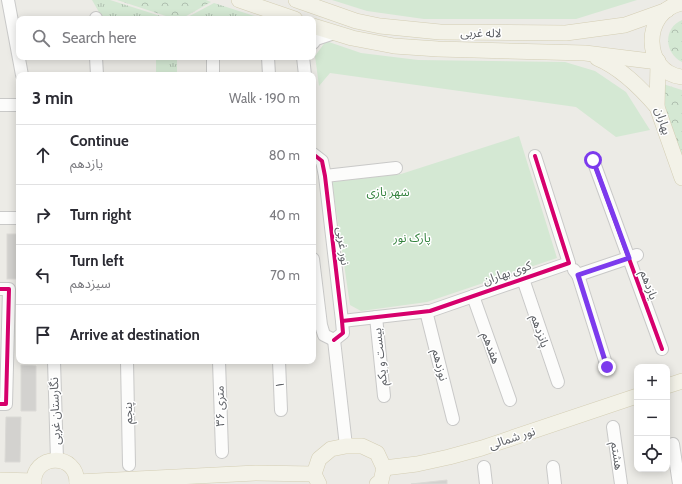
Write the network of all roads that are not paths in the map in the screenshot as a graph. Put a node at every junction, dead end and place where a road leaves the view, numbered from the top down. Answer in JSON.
{"nodes":[{"id":1,"x":8,"y":0,"type":"edge"},
{"id":2,"x":239,"y":0,"type":"edge"},
{"id":3,"x":296,"y":0,"type":"edge"},
{"id":4,"x":678,"y":4,"type":"edge"},
{"id":5,"x":282,"y":16,"type":"edge"},
{"id":6,"x":316,"y":27,"type":"edge"},
{"id":7,"x":334,"y":33,"type":"junction"},
{"id":8,"x":316,"y":39,"type":"edge"},
{"id":9,"x":16,"y":43,"type":"edge"},
{"id":10,"x":584,"y":53,"type":"junction"},
{"id":11,"x":19,"y":60,"type":"edge"},
{"id":12,"x":96,"y":60,"type":"edge"},
{"id":13,"x":213,"y":60,"type":"edge"},
{"id":14,"x":268,"y":60,"type":"edge"},
{"id":15,"x":303,"y":60,"type":"edge"},
{"id":16,"x":658,"y":62,"type":"junction"},
{"id":17,"x":21,"y":72,"type":"edge"},
{"id":18,"x":97,"y":72,"type":"edge"},
{"id":19,"x":213,"y":72,"type":"edge"},
{"id":20,"x":269,"y":72,"type":"edge"},
{"id":21,"x":305,"y":72,"type":"edge"},
{"id":22,"x":682,"y":77,"type":"edge"},
{"id":23,"x":0,"y":104,"type":"edge"},
{"id":24,"x":16,"y":105,"type":"edge"},
{"id":25,"x":657,"y":107,"type":"junction"},
{"id":26,"x":316,"y":156,"type":"edge"},
{"id":27,"x":536,"y":156,"type":"dead end"},
{"id":28,"x":593,"y":160,"type":"dead end"},
{"id":29,"x":396,"y":168,"type":"dead end"},
{"id":30,"x":324,"y":176,"type":"junction"},
{"id":31,"x":682,"y":178,"type":"edge"},
{"id":32,"x":0,"y":218,"type":"edge"},
{"id":33,"x":16,"y":218,"type":"edge"},
{"id":34,"x":633,"y":257,"type":"junction"},
{"id":35,"x":569,"y":263,"type":"junction"},
{"id":36,"x":578,"y":275,"type":"junction"},
{"id":37,"x":522,"y":279,"type":"junction"},
{"id":38,"x":0,"y":288,"type":"edge"},
{"id":39,"x":473,"y":296,"type":"junction"},
{"id":40,"x":316,"y":309,"type":"edge"},
{"id":41,"x":426,"y":311,"type":"junction"},
{"id":42,"x":376,"y":317,"type":"junction"},
{"id":43,"x":342,"y":321,"type":"junction"},
{"id":44,"x":317,"y":326,"type":"edge"},
{"id":45,"x":334,"y":340,"type":"junction"},
{"id":46,"x":662,"y":349,"type":"dead end"},
{"id":47,"x":54,"y":364,"type":"edge"},
{"id":48,"x":127,"y":364,"type":"edge"},
{"id":49,"x":219,"y":364,"type":"edge"},
{"id":50,"x":280,"y":364,"type":"edge"},
{"id":51,"x":607,"y":367,"type":"dead end"},
{"id":52,"x":682,"y":381,"type":"edge"},
{"id":53,"x":558,"y":382,"type":"dead end"},
{"id":54,"x":670,"y":385,"type":"edge"},
{"id":55,"x":384,"y":396,"type":"dead end"},
{"id":56,"x":634,"y":397,"type":"edge"},
{"id":57,"x":510,"y":400,"type":"dead end"},
{"id":58,"x":0,"y":404,"type":"edge"},
{"id":59,"x":281,"y":410,"type":"dead end"},
{"id":60,"x":453,"y":418,"type":"dead end"},
{"id":61,"x":612,"y":427,"type":"dead end"},
{"id":62,"x":673,"y":444,"type":"dead end"},
{"id":63,"x":346,"y":446,"type":"junction"},
{"id":64,"x":222,"y":452,"type":"dead end"},
{"id":65,"x":57,"y":460,"type":"junction"},
{"id":66,"x":130,"y":465,"type":"dead end"},
{"id":67,"x":484,"y":467,"type":"dead end"},
{"id":68,"x":553,"y":467,"type":"dead end"},
{"id":69,"x":384,"y":468,"type":"junction"},
{"id":70,"x":316,"y":479,"type":"edge"},
{"id":71,"x":0,"y":480,"type":"edge"},
{"id":72,"x":34,"y":482,"type":"edge"},
{"id":73,"x":77,"y":483,"type":"edge"},
{"id":74,"x":377,"y":484,"type":"edge"},
{"id":75,"x":486,"y":484,"type":"edge"},
{"id":76,"x":555,"y":484,"type":"edge"},
{"id":77,"x":621,"y":484,"type":"edge"},
{"id":78,"x":679,"y":484,"type":"edge"}],
"edges":[{"from":1,"to":9,"type":"street"},
{"from":2,"to":5,"type":"main road"},
{"from":3,"to":4,"type":"main road","name":"لاله غربی"},
{"from":4,"to":16,"type":"main road"},
{"from":6,"to":7,"type":"main road","name":"لاله غربی"},
{"from":7,"to":8,"type":"street"},
{"from":7,"to":10,"type":"main road","name":"لاله غربی"},
{"from":10,"to":16,"type":"main road","name":"لاله غربی"},
{"from":10,"to":25,"type":"main road"},
{"from":11,"to":17,"type":"street"},
{"from":12,"to":18,"type":"street"},
{"from":13,"to":19,"type":"street"},
{"from":14,"to":20,"type":"street"},
{"from":15,"to":21,"type":"street"},
{"from":16,"to":22,"type":"main road"},
{"from":16,"to":25,"type":"main road","name":"بهاران"},
{"from":23,"to":24,"type":"street"},
{"from":25,"to":31,"type":"main road","name":"بهاران"},
{"from":26,"to":30,"type":"street","name":"نور غربی"},
{"from":27,"to":35,"type":"street"},
{"from":28,"to":34,"type":"street","name":"یازدهم"},
{"from":29,"to":30,"type":"street"},
{"from":30,"to":43,"type":"street","name":"نور غربی"},
{"from":32,"to":33,"type":"street"},
{"from":34,"to":36,"type":"street"},
{"from":34,"to":46,"type":"street","name":"یازدهم"},
{"from":35,"to":36,"type":"street"},
{"from":35,"to":37,"type":"street","name":"کوی بهاران"},
{"from":36,"to":51,"type":"street"},
{"from":37,"to":39,"type":"street","name":"کوی بهاران"},
{"from":37,"to":53,"type":"street","name":"پانزدهم"},
{"from":38,"to":58,"type":"street"},
{"from":39,"to":41,"type":"street","name":"کوی بهاران"},
{"from":39,"to":57,"type":"street","name":"هفدهم"},
{"from":40,"to":44,"type":"street"},
{"from":41,"to":42,"type":"street","name":"کوی بهاران"},
{"from":41,"to":60,"type":"street","name":"نوزدهم"},
{"from":42,"to":43,"type":"street","name":"کوی بهاران"},
{"from":42,"to":55,"type":"street","name":"بیست و یکم"},
{"from":43,"to":45,"type":"street","name":"نور غربی"},
{"from":44,"to":45,"type":"street"},
{"from":45,"to":63,"type":"street"},
{"from":47,"to":65,"type":"street","name":"نگارستان غربی"},
{"from":48,"to":66,"type":"street","name":"پنجم"},
{"from":49,"to":64,"type":"street","name":"۳۶ متری"},
{"from":50,"to":59,"type":"street","name":"۱"},
{"from":52,"to":54,"type":"main road"},
{"from":56,"to":69,"type":"main road","name":"نور شمالی"},
{"from":61,"to":77,"type":"street","name":"هشتم"},
{"from":62,"to":78,"type":"street"},
{"from":63,"to":69,"type":"main road"},
{"from":63,"to":70,"type":"main road"},
{"from":65,"to":72,"type":"main road"},
{"from":65,"to":73,"type":"main road"},
{"from":67,"to":75,"type":"street"},
{"from":68,"to":76,"type":"street"},
{"from":69,"to":74,"type":"main road"},
{"from":70,"to":73,"type":"main road"},
{"from":71,"to":72,"type":"main road"}]}
